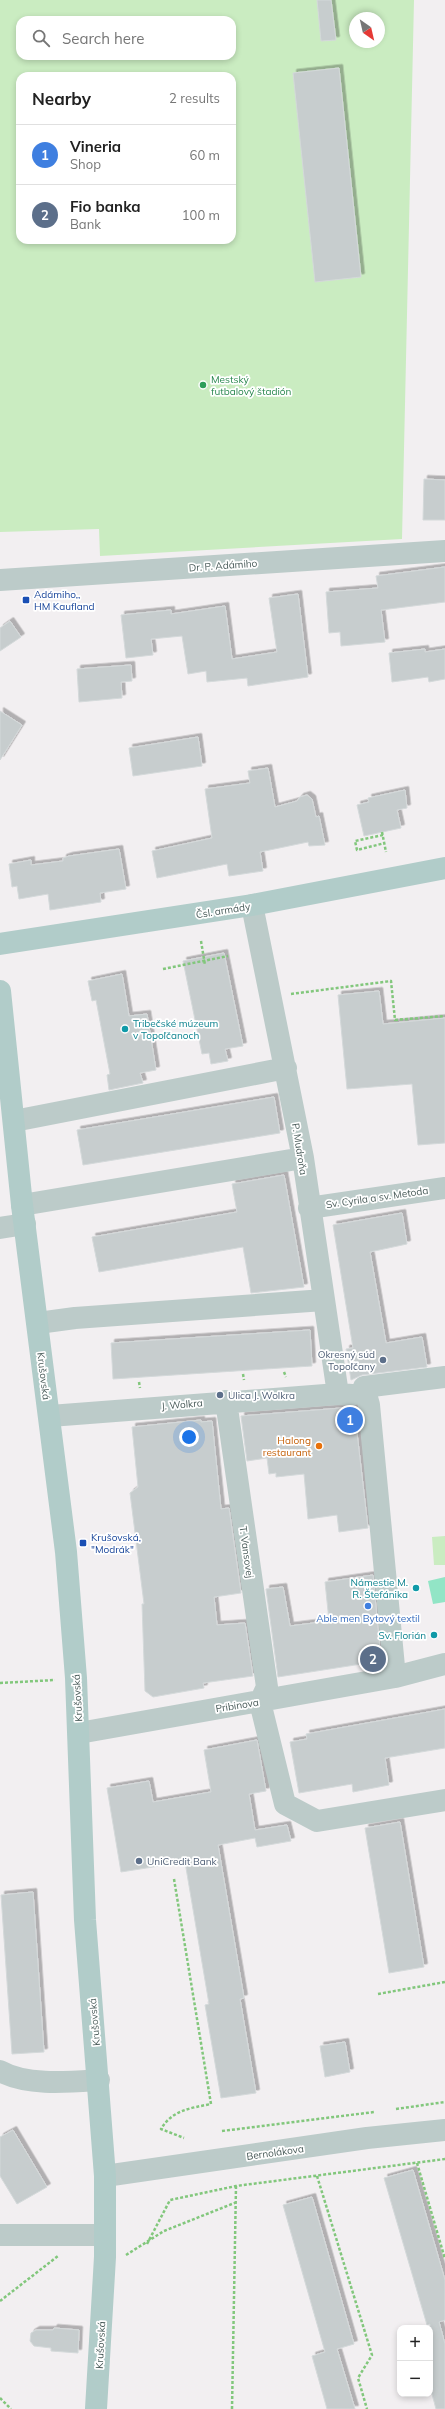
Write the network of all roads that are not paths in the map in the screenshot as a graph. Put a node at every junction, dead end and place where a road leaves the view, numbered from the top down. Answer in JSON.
{"nodes":[{"id":1,"x":445,"y":551,"type":"edge"},
{"id":2,"x":0,"y":580,"type":"edge"},
{"id":3,"x":445,"y":868,"type":"edge"},
{"id":4,"x":252,"y":905,"type":"junction"},
{"id":5,"x":0,"y":944,"type":"edge"},
{"id":6,"x":0,"y":991,"type":"edge"},
{"id":7,"x":286,"y":1068,"type":"junction"},
{"id":8,"x":14,"y":1121,"type":"junction"},
{"id":9,"x":302,"y":1158,"type":"junction"},
{"id":10,"x":445,"y":1188,"type":"edge"},
{"id":11,"x":309,"y":1208,"type":"junction"},
{"id":12,"x":24,"y":1215,"type":"junction"},
{"id":13,"x":0,"y":1228,"type":"edge"},
{"id":14,"x":324,"y":1300,"type":"junction"},
{"id":15,"x":38,"y":1323,"type":"junction"},
{"id":16,"x":445,"y":1377,"type":"edge"},
{"id":17,"x":338,"y":1394,"type":"junction"},
{"id":18,"x":365,"y":1396,"type":"junction"},
{"id":19,"x":226,"y":1401,"type":"junction"},
{"id":20,"x":50,"y":1416,"type":"junction"},
{"id":21,"x":445,"y":1664,"type":"edge"},
{"id":22,"x":395,"y":1677,"type":"junction"},
{"id":23,"x":260,"y":1702,"type":"junction"},
{"id":24,"x":79,"y":1733,"type":"junction"},
{"id":25,"x":445,"y":1800,"type":"edge"},
{"id":26,"x":0,"y":2071,"type":"edge"},
{"id":27,"x":98,"y":2080,"type":"junction"},
{"id":28,"x":445,"y":2130,"type":"edge"},
{"id":29,"x":105,"y":2176,"type":"junction"},
{"id":30,"x":0,"y":2235,"type":"edge"},
{"id":31,"x":104,"y":2235,"type":"junction"},
{"id":32,"x":96,"y":2409,"type":"edge"}],
"edges":[{"from":1,"to":2,"type":"street","name":"Dr. P. Adámiho"},
{"from":3,"to":4,"type":"main road","name":"Čsl. armády"},
{"from":4,"to":5,"type":"main road","name":"Čsl. armády"},
{"from":4,"to":7,"type":"street","name":"P. Mudroňa"},
{"from":6,"to":8,"type":"main road","name":"Krušovská"},
{"from":7,"to":8,"type":"street"},
{"from":7,"to":9,"type":"street","name":"P. Mudroňa"},
{"from":8,"to":12,"type":"main road","name":"Krušovská"},
{"from":9,"to":11,"type":"street","name":"P. Mudroňa"},
{"from":9,"to":12,"type":"street"},
{"from":10,"to":11,"type":"street","name":"Sv. Cyrila a sv. Metoda"},
{"from":11,"to":14,"type":"street","name":"P. Mudroňa"},
{"from":12,"to":13,"type":"street"},
{"from":12,"to":15,"type":"main road","name":"Krušovská"},
{"from":14,"to":15,"type":"street"},
{"from":14,"to":17,"type":"street","name":"P. Mudroňa"},
{"from":15,"to":20,"type":"main road","name":"Krušovská"},
{"from":16,"to":18,"type":"street"},
{"from":17,"to":18,"type":"street","name":"J. Wolkra"},
{"from":17,"to":19,"type":"street","name":"J. Wolkra"},
{"from":18,"to":22,"type":"street"},
{"from":19,"to":20,"type":"street","name":"J. Wolkra"},
{"from":19,"to":23,"type":"street","name":"T. Vansovej"},
{"from":20,"to":24,"type":"main road","name":"Krušovská"},
{"from":21,"to":22,"type":"street"},
{"from":22,"to":23,"type":"street","name":"Pribinova"},
{"from":23,"to":24,"type":"street","name":"Pribinova"},
{"from":23,"to":25,"type":"street"},
{"from":24,"to":27,"type":"main road","name":"Krušovská"},
{"from":26,"to":27,"type":"street"},
{"from":27,"to":29,"type":"main road","name":"Krušovská"},
{"from":28,"to":29,"type":"street","name":"Bernolákova"},
{"from":29,"to":31,"type":"main road","name":"Krušovská"},
{"from":30,"to":31,"type":"street"},
{"from":31,"to":32,"type":"main road","name":"Krušovská"}]}
